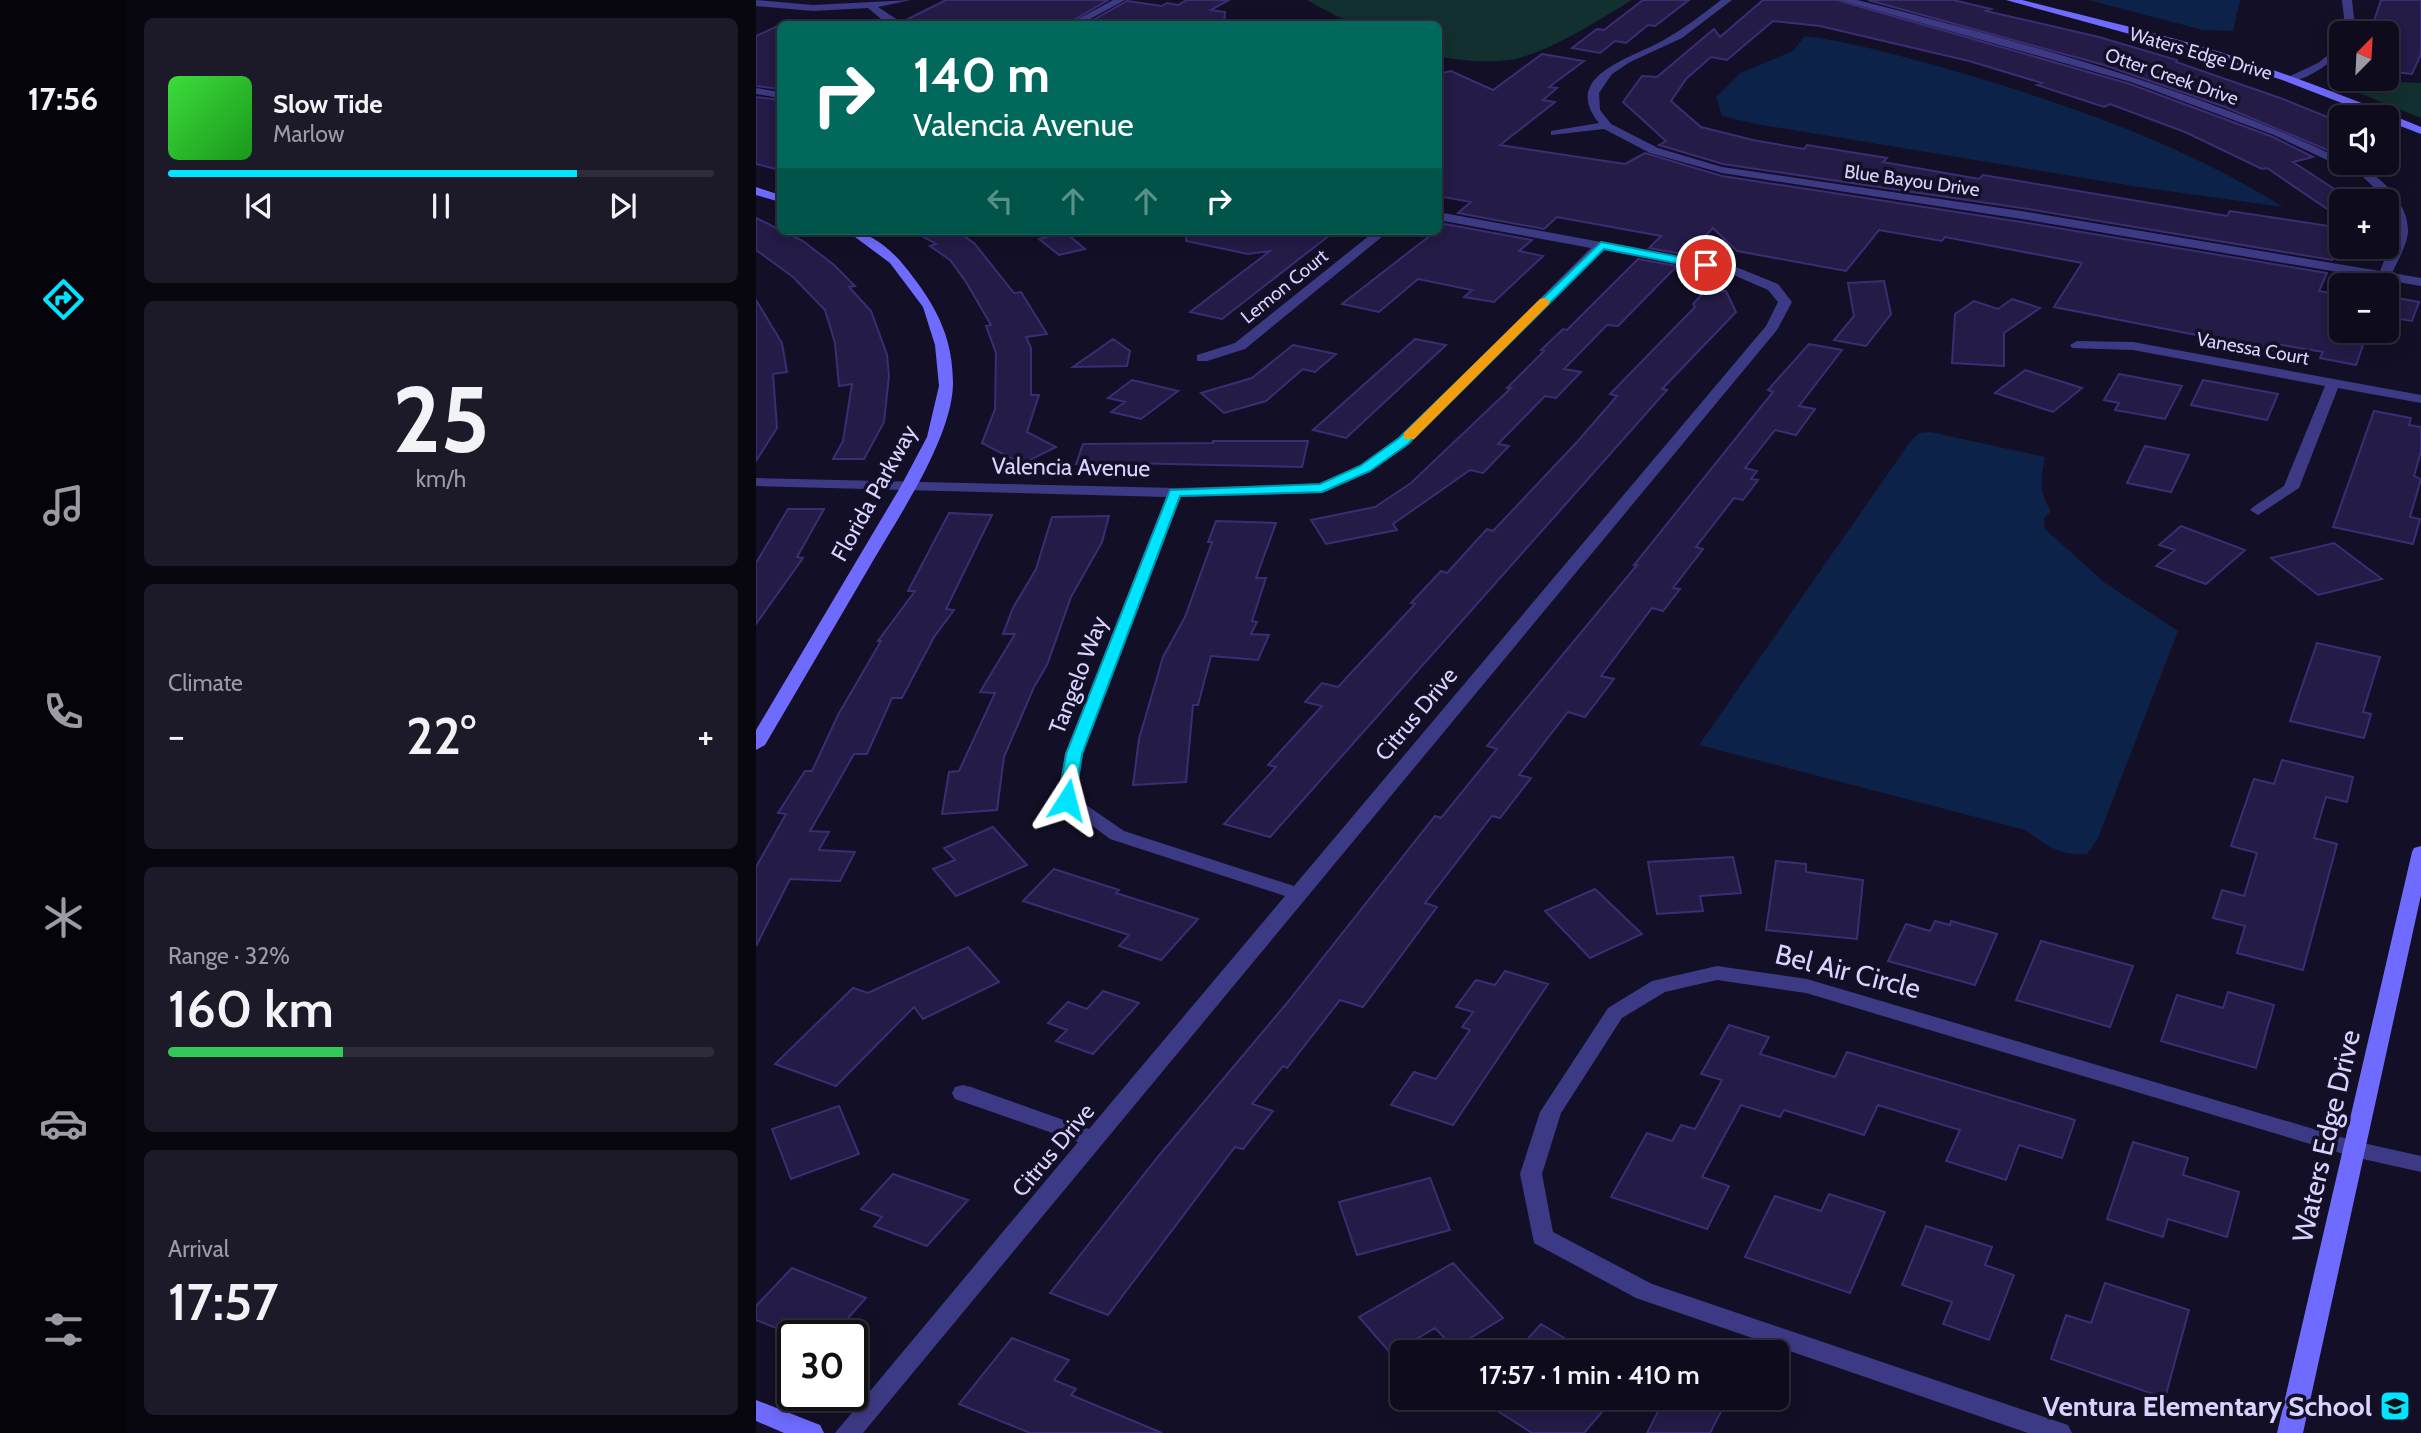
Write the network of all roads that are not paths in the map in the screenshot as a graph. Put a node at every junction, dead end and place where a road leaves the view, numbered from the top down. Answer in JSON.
{"nodes":[{"id":1,"x":906,"y":0,"type":"edge"},
{"id":2,"x":1120,"y":0,"type":"edge"},
{"id":3,"x":1727,"y":0,"type":"edge"},
{"id":4,"x":1845,"y":0,"type":"edge"},
{"id":5,"x":2011,"y":0,"type":"edge"},
{"id":6,"x":2347,"y":0,"type":"edge"},
{"id":7,"x":756,"y":3,"type":"edge"},
{"id":8,"x":871,"y":6,"type":"junction"},
{"id":9,"x":890,"y":21,"type":"edge"},
{"id":10,"x":1080,"y":21,"type":"edge"},
{"id":11,"x":2349,"y":21,"type":"edge"},
{"id":12,"x":2329,"y":59,"type":"edge"},
{"id":13,"x":2289,"y":79,"type":"junction"},
{"id":14,"x":756,"y":90,"type":"edge"},
{"id":15,"x":777,"y":94,"type":"edge"},
{"id":16,"x":2356,"y":105,"type":"edge"},
{"id":17,"x":2399,"y":122,"type":"edge"},
{"id":18,"x":1604,"y":126,"type":"junction"},
{"id":19,"x":2421,"y":131,"type":"edge"},
{"id":20,"x":1555,"y":133,"type":"dead end"},
{"id":21,"x":756,"y":191,"type":"edge"},
{"id":22,"x":777,"y":198,"type":"edge"},
{"id":23,"x":1442,"y":217,"type":"edge"},
{"id":24,"x":859,"y":235,"type":"edge"},
{"id":25,"x":1378,"y":235,"type":"edge"},
{"id":26,"x":1601,"y":245,"type":"junction"},
{"id":27,"x":2367,"y":273,"type":"edge"},
{"id":28,"x":2386,"y":273,"type":"edge"},
{"id":29,"x":2399,"y":278,"type":"edge"},
{"id":30,"x":2421,"y":282,"type":"edge"},
{"id":31,"x":2077,"y":345,"type":"dead end"},
{"id":32,"x":1202,"y":358,"type":"dead end"},
{"id":33,"x":2333,"y":383,"type":"junction"},
{"id":34,"x":2421,"y":399,"type":"edge"},
{"id":35,"x":756,"y":482,"type":"edge"},
{"id":36,"x":909,"y":486,"type":"junction"},
{"id":37,"x":1175,"y":492,"type":"junction"},
{"id":38,"x":2258,"y":510,"type":"dead end"},
{"id":39,"x":756,"y":745,"type":"edge"},
{"id":40,"x":2421,"y":852,"type":"edge"},
{"id":41,"x":1297,"y":894,"type":"junction"},
{"id":42,"x":962,"y":1093,"type":"dead end"},
{"id":43,"x":1094,"y":1139,"type":"junction"},
{"id":44,"x":2354,"y":1149,"type":"junction"},
{"id":45,"x":2421,"y":1164,"type":"edge"},
{"id":46,"x":756,"y":1410,"type":"edge"},
{"id":47,"x":811,"y":1433,"type":"edge"},
{"id":48,"x":848,"y":1433,"type":"edge"},
{"id":49,"x":2059,"y":1433,"type":"edge"},
{"id":50,"x":2290,"y":1433,"type":"edge"}],
"edges":[{"from":1,"to":8,"type":"street"},
{"from":2,"to":10,"type":"street"},
{"from":3,"to":18,"type":"street"},
{"from":4,"to":28,"type":"street","name":"Otter Creek Drive"},
{"from":5,"to":13,"type":"street","name":"Waters Edge Drive"},
{"from":6,"to":11,"type":"street"},
{"from":7,"to":8,"type":"street"},
{"from":8,"to":9,"type":"street"},
{"from":12,"to":13,"type":"street"},
{"from":13,"to":16,"type":"street","name":"Waters Edge Drive"},
{"from":14,"to":15,"type":"street"},
{"from":17,"to":19,"type":"street","name":"Waters Edge Drive"},
{"from":18,"to":20,"type":"street"},
{"from":18,"to":27,"type":"street","name":"Blue Bayou Drive"},
{"from":21,"to":22,"type":"street"},
{"from":23,"to":26,"type":"street","name":"Citrus Drive"},
{"from":24,"to":36,"type":"street","name":"Florida Parkway"},
{"from":25,"to":32,"type":"street","name":"Lemon Court"},
{"from":26,"to":37,"type":"street","name":"Valencia Avenue"},
{"from":26,"to":41,"type":"street","name":"Citrus Drive"},
{"from":29,"to":30,"type":"street","name":"Blue Bayou Drive"},
{"from":31,"to":33,"type":"street","name":"Vanessa Court"},
{"from":33,"to":34,"type":"street","name":"Vanessa Court"},
{"from":33,"to":38,"type":"street"},
{"from":35,"to":36,"type":"street","name":"Valencia Avenue"},
{"from":36,"to":37,"type":"street","name":"Valencia Avenue"},
{"from":36,"to":39,"type":"street","name":"Florida Parkway"},
{"from":37,"to":41,"type":"street","name":"Tangelo Way"},
{"from":40,"to":44,"type":"street","name":"Waters Edge Drive"},
{"from":41,"to":43,"type":"street","name":"Citrus Drive"},
{"from":42,"to":43,"type":"street"},
{"from":43,"to":48,"type":"street","name":"Citrus Drive"},
{"from":44,"to":45,"type":"street"},
{"from":44,"to":49,"type":"street","name":"Bel Air Circle"},
{"from":44,"to":50,"type":"street","name":"Waters Edge Drive"},
{"from":46,"to":47,"type":"street"}]}
